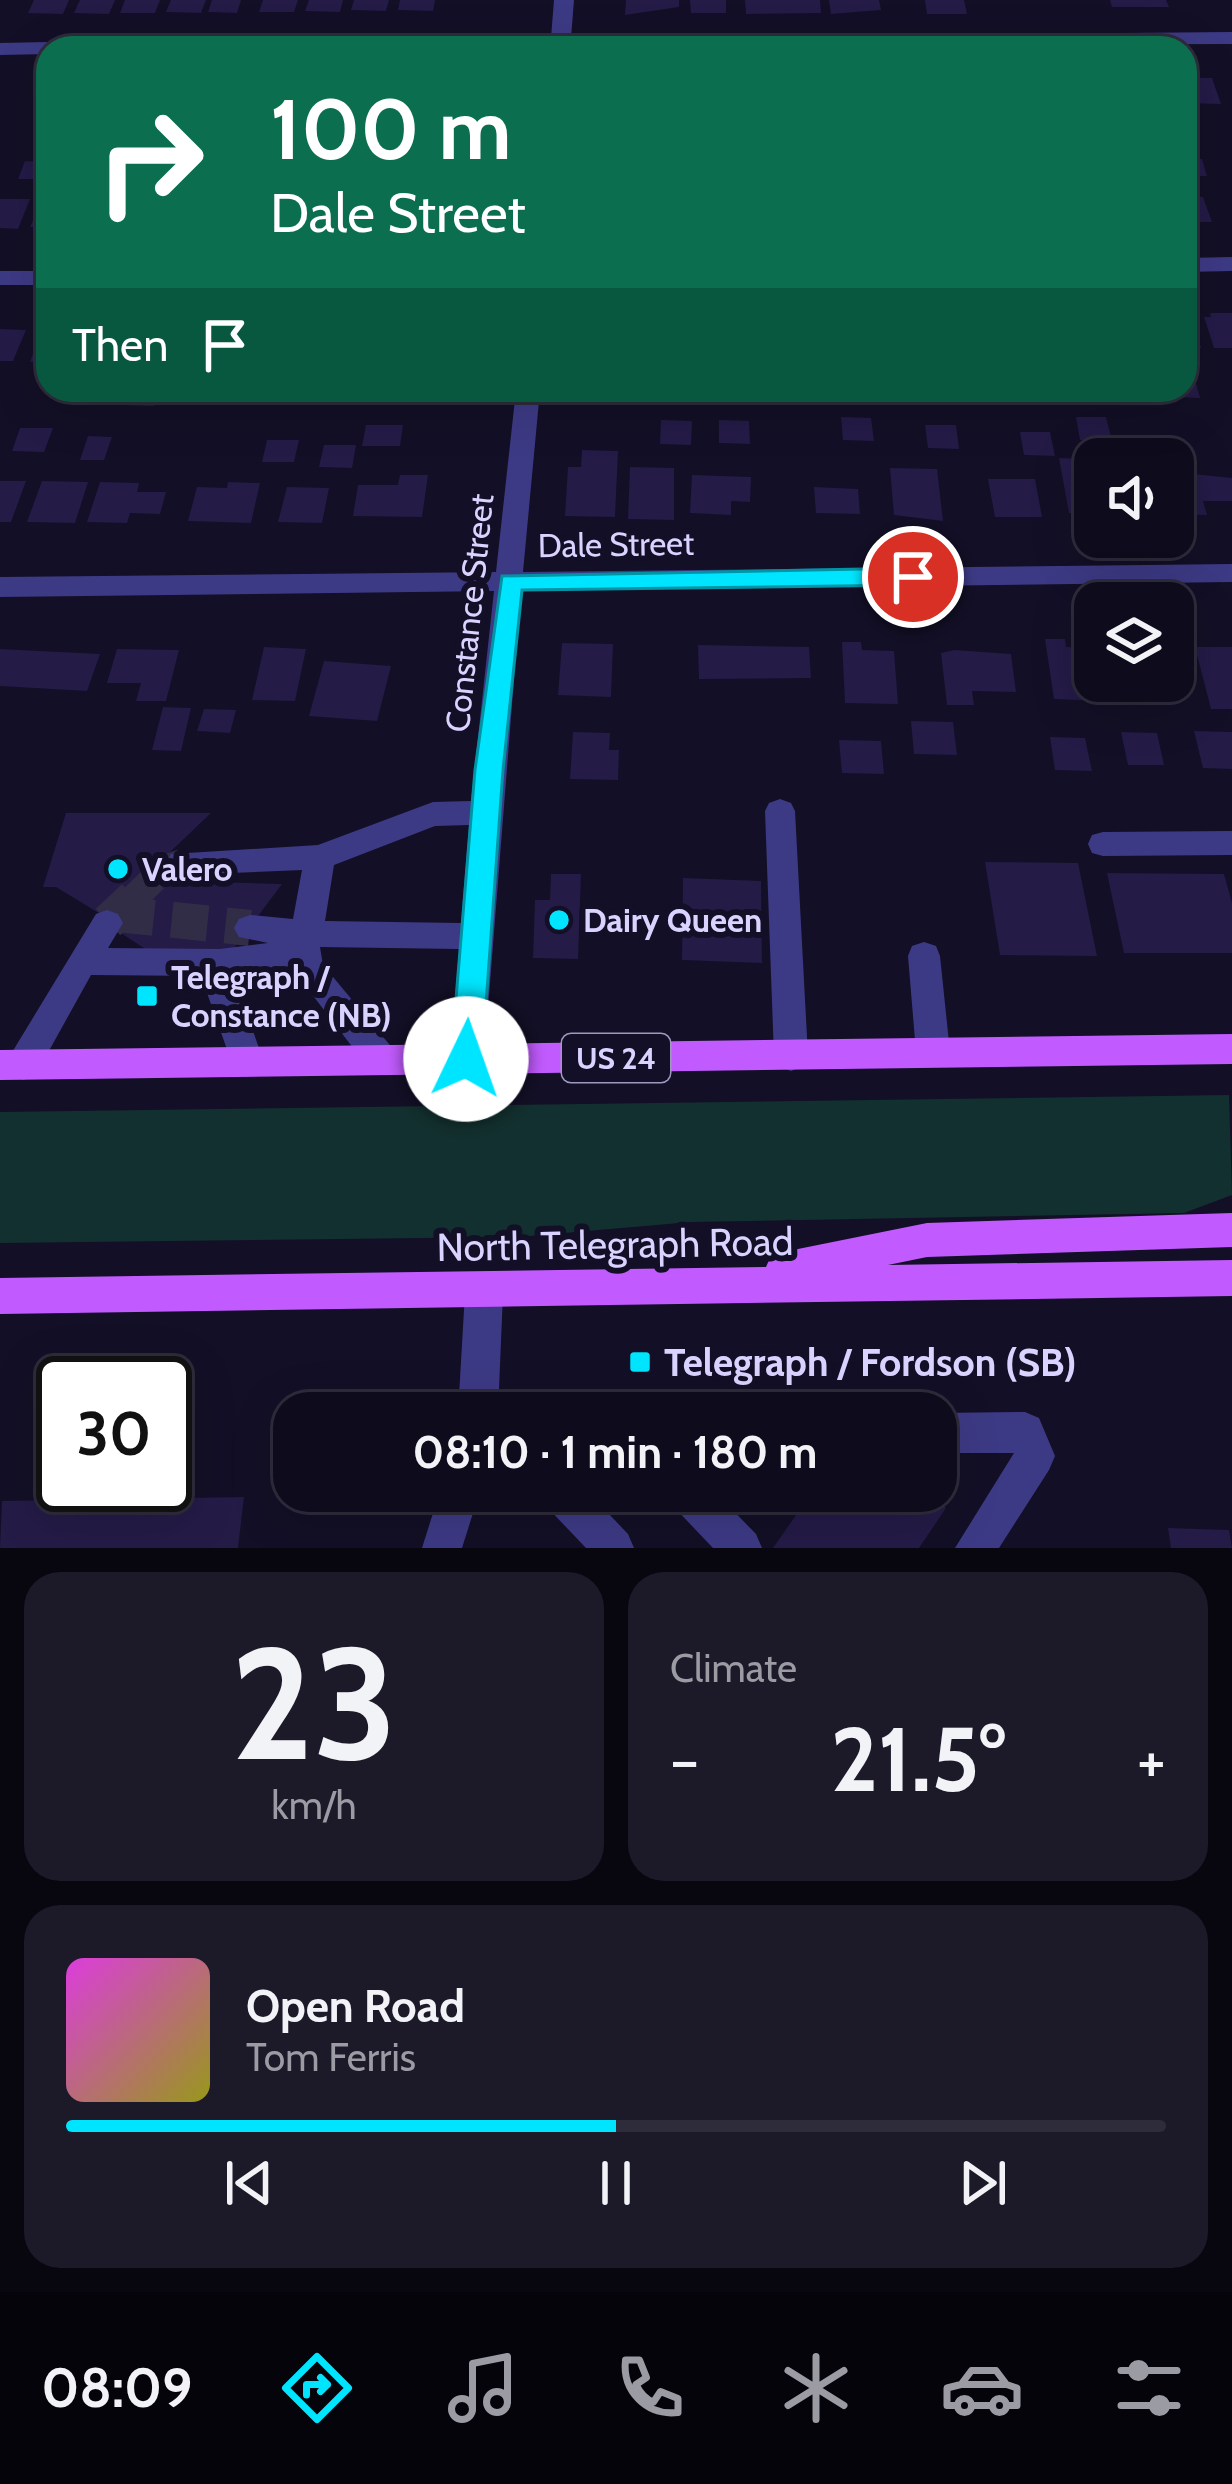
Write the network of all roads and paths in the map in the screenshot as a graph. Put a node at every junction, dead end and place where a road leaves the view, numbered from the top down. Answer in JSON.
{"nodes":[{"id":1,"x":564,"y":0,"type":"edge"},
{"id":2,"x":561,"y":36,"type":"edge"},
{"id":3,"x":1197,"y":38,"type":"edge"},
{"id":4,"x":1232,"y":38,"type":"edge"},
{"id":5,"x":36,"y":48,"type":"edge"},
{"id":6,"x":0,"y":49,"type":"edge"},
{"id":7,"x":1232,"y":264,"type":"edge"},
{"id":8,"x":1197,"y":265,"type":"edge"},
{"id":9,"x":0,"y":278,"type":"edge"},
{"id":10,"x":36,"y":278,"type":"edge"},
{"id":11,"x":527,"y":402,"type":"edge"},
{"id":12,"x":1232,"y":573,"type":"edge"},
{"id":13,"x":511,"y":582,"type":"junction"},
{"id":14,"x":0,"y":587,"type":"edge"},
{"id":15,"x":780,"y":811,"type":"dead end"},
{"id":16,"x":486,"y":813,"type":"junction"},
{"id":17,"x":1232,"y":843,"type":"edge"},
{"id":18,"x":1103,"y":844,"type":"dead end"},
{"id":19,"x":320,"y":857,"type":"junction"},
{"id":20,"x":182,"y":863,"type":"tunnel mouth"},
{"id":21,"x":107,"y":923,"type":"tunnel mouth"},
{"id":22,"x":250,"y":928,"type":"tunnel mouth"},
{"id":23,"x":475,"y":936,"type":"junction"},
{"id":24,"x":305,"y":943,"type":"junction"},
{"id":25,"x":924,"y":956,"type":"dead end"},
{"id":26,"x":82,"y":961,"type":"junction"},
{"id":27,"x":220,"y":963,"type":"junction"},
{"id":28,"x":1232,"y":1049,"type":"edge"},
{"id":29,"x":933,"y":1052,"type":"junction"},
{"id":30,"x":791,"y":1056,"type":"junction"},
{"id":31,"x":466,"y":1059,"type":"junction"},
{"id":32,"x":382,"y":1060,"type":"junction"},
{"id":33,"x":247,"y":1062,"type":"junction"},
{"id":34,"x":11,"y":1065,"type":"edge"},
{"id":35,"x":1232,"y":1230,"type":"edge"},
{"id":36,"x":1232,"y":1278,"type":"edge"},
{"id":37,"x":712,"y":1285,"type":"junction"},
{"id":38,"x":484,"y":1293,"type":"junction"},
{"id":39,"x":0,"y":1296,"type":"edge"},
{"id":40,"x":481,"y":1392,"type":"edge"},
{"id":41,"x":957,"y":1433,"type":"edge"},
{"id":42,"x":453,"y":1512,"type":"edge"},
{"id":43,"x":579,"y":1512,"type":"edge"},
{"id":44,"x":706,"y":1512,"type":"edge"},
{"id":45,"x":738,"y":1547,"type":"edge"},
{"id":46,"x":442,"y":1548,"type":"edge"},
{"id":47,"x":614,"y":1548,"type":"edge"},
{"id":48,"x":975,"y":1548,"type":"edge"}],
"edges":[{"from":1,"to":2,"type":"street"},
{"from":3,"to":4,"type":"street"},
{"from":5,"to":6,"type":"street"},
{"from":7,"to":8,"type":"street"},
{"from":9,"to":10,"type":"street"},
{"from":11,"to":13,"type":"street","name":"Constance Street"},
{"from":12,"to":13,"type":"street","name":"Dale Street"},
{"from":13,"to":14,"type":"street","name":"Dale Street"},
{"from":13,"to":16,"type":"street","name":"Constance Street"},
{"from":15,"to":30,"type":"street"},
{"from":16,"to":19,"type":"street"},
{"from":16,"to":23,"type":"street","name":"Constance Street"},
{"from":17,"to":18,"type":"street"},
{"from":19,"to":20,"type":"street"},
{"from":19,"to":24,"type":"street"},
{"from":21,"to":26,"type":"street"},
{"from":22,"to":24,"type":"street"},
{"from":23,"to":24,"type":"street"},
{"from":23,"to":31,"type":"street","name":"Constance Street"},
{"from":24,"to":27,"type":"street"},
{"from":24,"to":32,"type":"street"},
{"from":25,"to":29,"type":"street"},
{"from":26,"to":27,"type":"street"},
{"from":26,"to":34,"type":"street"},
{"from":27,"to":33,"type":"street"},
{"from":28,"to":29,"type":"main road","number":"US 24"},
{"from":29,"to":30,"type":"main road","number":"US 24"},
{"from":30,"to":31,"type":"main road","number":"US 24"},
{"from":31,"to":32,"type":"main road","number":"US 24"},
{"from":32,"to":33,"type":"main road","number":"US 24"},
{"from":33,"to":34,"type":"main road","number":"US 24"},
{"from":35,"to":37,"type":"main road"},
{"from":36,"to":37,"type":"main road","name":"North Telegraph Road"},
{"from":37,"to":38,"type":"main road","name":"North Telegraph Road"},
{"from":38,"to":39,"type":"main road","name":"North Telegraph Road"},
{"from":38,"to":40,"type":"street"},
{"from":41,"to":48,"type":"street"},
{"from":42,"to":46,"type":"street"},
{"from":43,"to":47,"type":"street"},
{"from":44,"to":45,"type":"street"}]}
